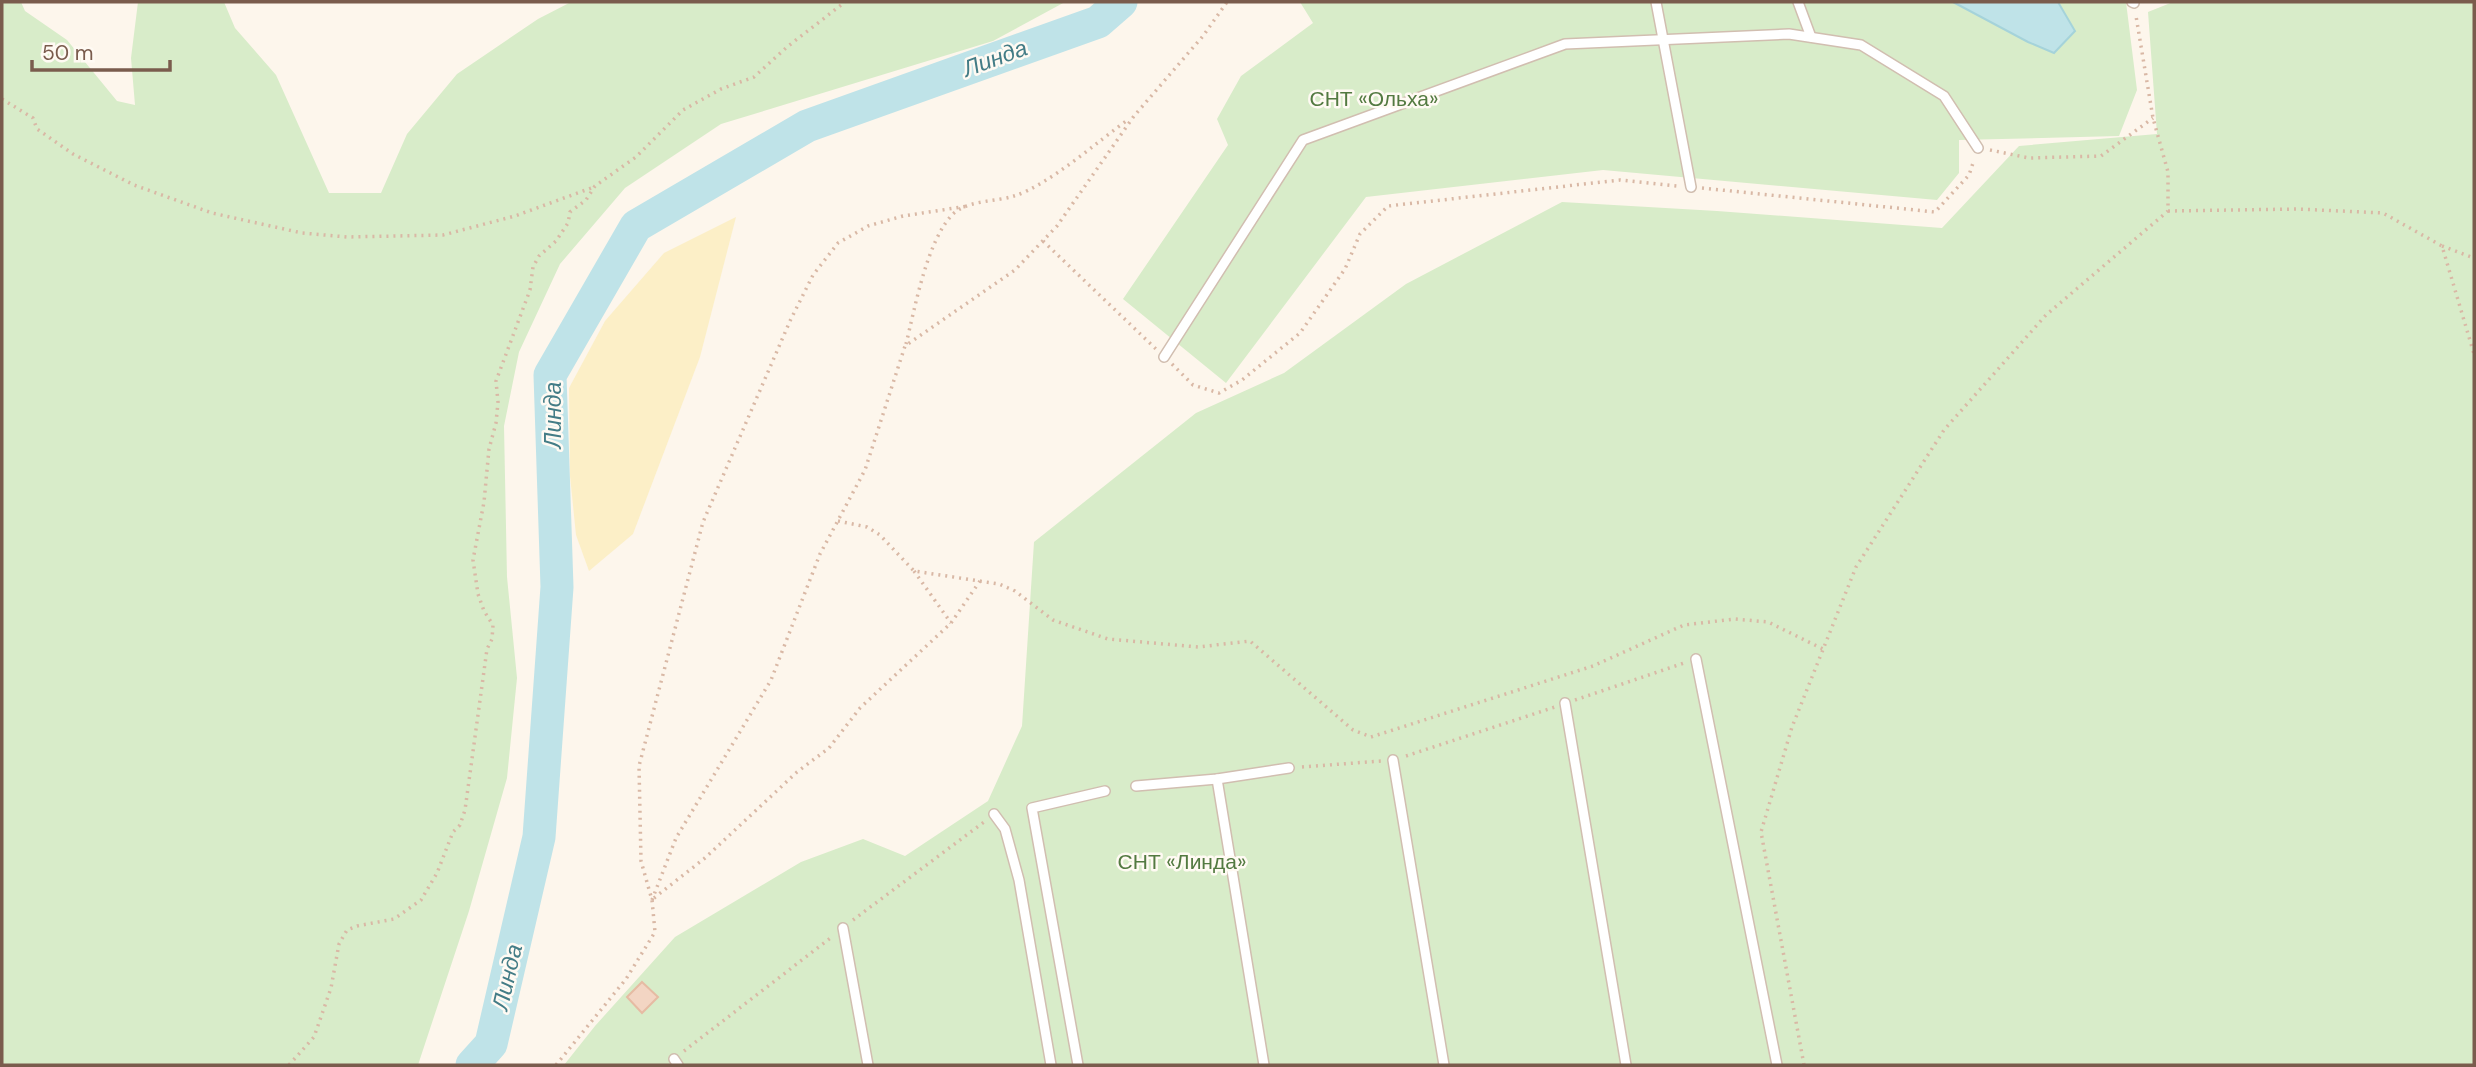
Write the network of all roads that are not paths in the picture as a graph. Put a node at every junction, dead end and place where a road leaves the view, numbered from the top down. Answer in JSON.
{"nodes":[{"id":1,"x":1656,"y":2,"type":"edge"},
{"id":2,"x":1798,"y":2,"type":"edge"},
{"id":3,"x":1811,"y":37,"type":"junction"},
{"id":4,"x":1664,"y":40,"type":"junction"},
{"id":5,"x":1978,"y":148,"type":"road end"},
{"id":6,"x":1691,"y":187,"type":"road end"},
{"id":7,"x":1164,"y":357,"type":"road end"},
{"id":8,"x":1696,"y":659,"type":"road end"},
{"id":9,"x":1566,"y":703,"type":"road end"},
{"id":10,"x":1393,"y":760,"type":"road end"},
{"id":11,"x":1289,"y":768,"type":"road end"},
{"id":12,"x":1217,"y":779,"type":"junction"},
{"id":13,"x":1136,"y":786,"type":"dead end"},
{"id":14,"x":1105,"y":791,"type":"dead end"},
{"id":15,"x":994,"y":814,"type":"dead end"},
{"id":16,"x":842,"y":928,"type":"dead end"},
{"id":17,"x":868,"y":1065,"type":"edge"},
{"id":18,"x":1051,"y":1065,"type":"edge"},
{"id":19,"x":1078,"y":1065,"type":"edge"},
{"id":20,"x":1264,"y":1065,"type":"edge"},
{"id":21,"x":1444,"y":1065,"type":"edge"},
{"id":22,"x":1626,"y":1065,"type":"edge"},
{"id":23,"x":1777,"y":1065,"type":"edge"}],
"edges":[{"from":1,"to":4,"type":"lane"},
{"from":2,"to":3,"type":"lane"},
{"from":3,"to":4,"type":"lane"},
{"from":3,"to":5,"type":"lane"},
{"from":4,"to":6,"type":"lane"},
{"from":4,"to":7,"type":"lane"},
{"from":8,"to":23,"type":"lane"},
{"from":9,"to":22,"type":"lane"},
{"from":10,"to":21,"type":"lane"},
{"from":11,"to":12,"type":"lane"},
{"from":12,"to":13,"type":"lane"},
{"from":12,"to":20,"type":"lane"},
{"from":14,"to":19,"type":"lane"},
{"from":15,"to":18,"type":"lane"},
{"from":16,"to":17,"type":"lane"}]}
